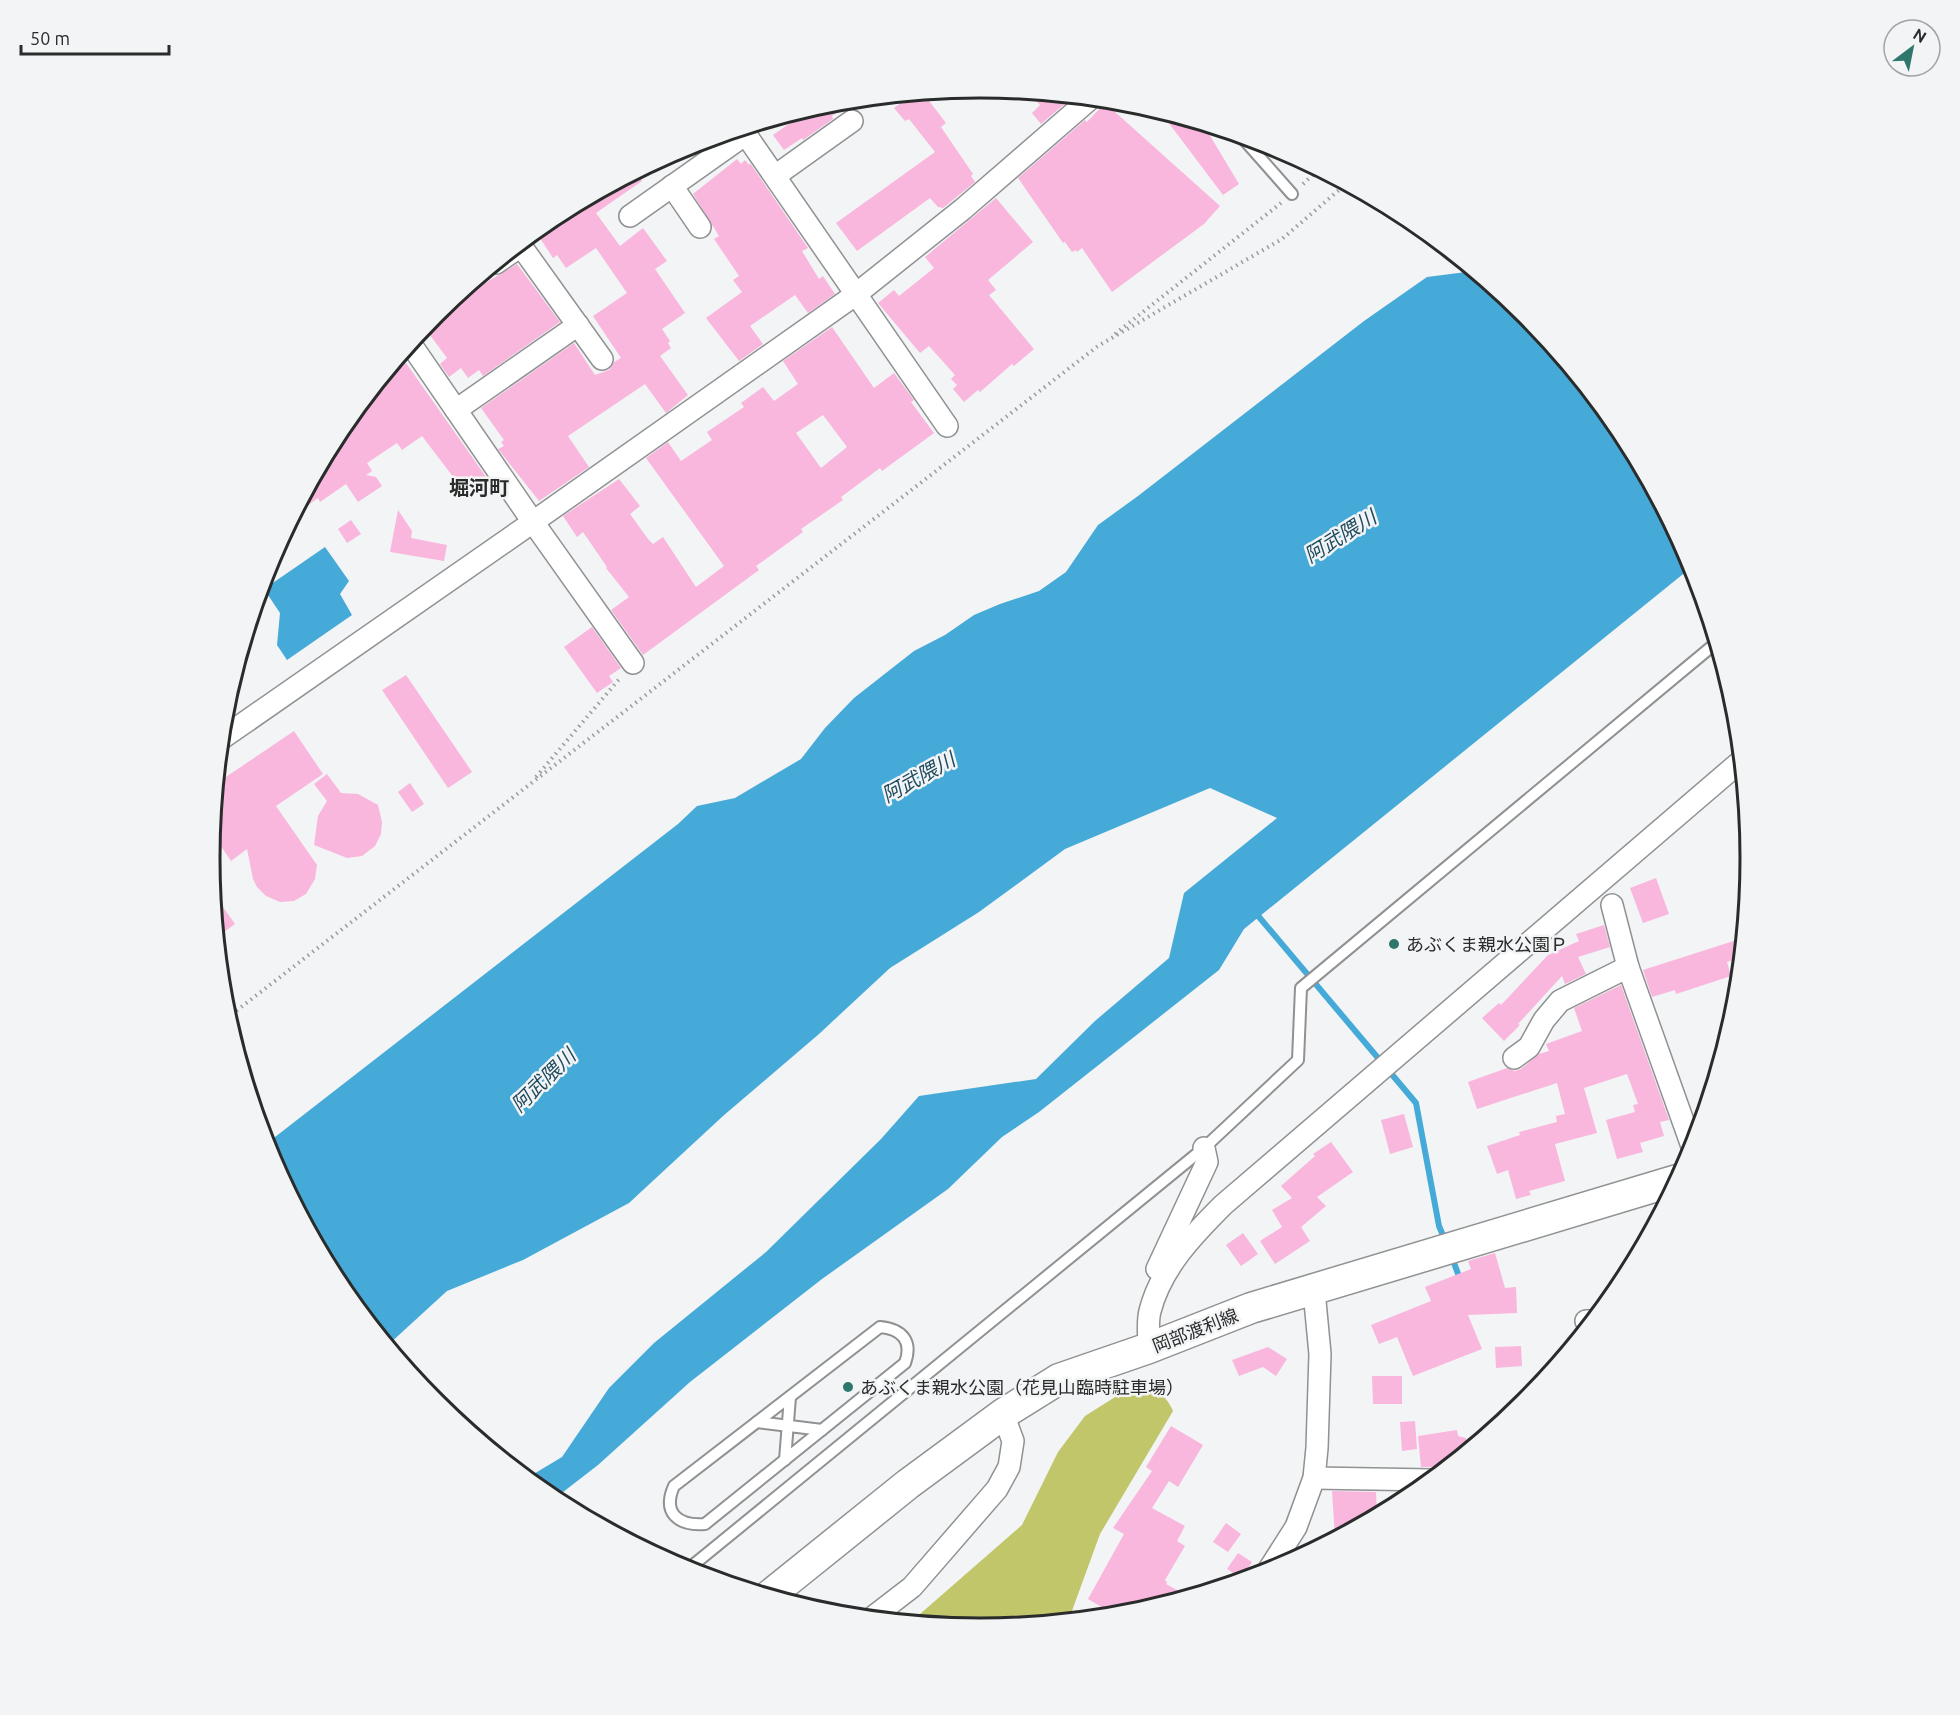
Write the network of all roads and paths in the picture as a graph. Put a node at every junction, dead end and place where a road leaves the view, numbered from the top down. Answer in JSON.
{"nodes":[{"id":1,"x":1083,"y":105,"type":"edge"},
{"id":2,"x":852,"y":121,"type":"dead end"},
{"id":3,"x":747,"y":135,"type":"edge"},
{"id":4,"x":734,"y":139,"type":"edge"},
{"id":5,"x":1251,"y":148,"type":"edge"},
{"id":6,"x":1313,"y":175,"type":"edge"},
{"id":7,"x":775,"y":176,"type":"junction"},
{"id":8,"x":672,"y":186,"type":"junction"},
{"id":9,"x":1340,"y":189,"type":"edge"},
{"id":10,"x":1292,"y":194,"type":"junction"},
{"id":11,"x":630,"y":216,"type":"dead end"},
{"id":12,"x":700,"y":227,"type":"dead end"},
{"id":13,"x":524,"y":250,"type":"edge"},
{"id":14,"x":855,"y":295,"type":"junction"},
{"id":15,"x":578,"y":325,"type":"junction"},
{"id":16,"x":1103,"y":344,"type":"junction"},
{"id":17,"x":412,"y":353,"type":"edge"},
{"id":18,"x":602,"y":359,"type":"dead end"},
{"id":19,"x":456,"y":410,"type":"junction"},
{"id":20,"x":947,"y":426,"type":"dead end"},
{"id":21,"x":533,"y":522,"type":"junction"},
{"id":22,"x":1710,"y":648,"type":"edge"},
{"id":23,"x":633,"y":663,"type":"joint"},
{"id":24,"x":231,"y":732,"type":"edge"},
{"id":25,"x":1734,"y":767,"type":"edge"},
{"id":26,"x":530,"y":784,"type":"junction"},
{"id":27,"x":1612,"y":905,"type":"dead end"},
{"id":28,"x":1628,"y":967,"type":"junction"},
{"id":29,"x":236,"y":1011,"type":"edge"},
{"id":30,"x":1514,"y":1058,"type":"dead end"},
{"id":31,"x":1688,"y":1134,"type":"edge"},
{"id":32,"x":1204,"y":1148,"type":"junction"},
{"id":33,"x":1667,"y":1183,"type":"edge"},
{"id":34,"x":1314,"y":1291,"type":"junction"},
{"id":35,"x":1149,"y":1312,"type":"junction"},
{"id":36,"x":1149,"y":1348,"type":"junction"},
{"id":37,"x":790,"y":1397,"type":"junction"},
{"id":38,"x":1003,"y":1414,"type":"junction"},
{"id":39,"x":757,"y":1422,"type":"junction"},
{"id":40,"x":787,"y":1426,"type":"junction"},
{"id":41,"x":822,"y":1430,"type":"junction"},
{"id":42,"x":785,"y":1460,"type":"junction"},
{"id":43,"x":1314,"y":1478,"type":"junction"},
{"id":44,"x":1415,"y":1480,"type":"edge"},
{"id":45,"x":1277,"y":1557,"type":"edge"},
{"id":46,"x":696,"y":1563,"type":"edge"},
{"id":47,"x":776,"y":1590,"type":"edge"},
{"id":48,"x":881,"y":1611,"type":"edge"}],
"edges":[{"from":1,"to":14,"type":"street"},
{"from":2,"to":7,"type":"street"},
{"from":3,"to":7,"type":"street"},
{"from":4,"to":8,"type":"street"},
{"from":5,"to":10,"type":"lane"},
{"from":6,"to":10,"type":"path"},
{"from":7,"to":14,"type":"street"},
{"from":8,"to":11,"type":"street"},
{"from":8,"to":12,"type":"street"},
{"from":9,"to":16,"type":"path"},
{"from":10,"to":16,"type":"path"},
{"from":13,"to":15,"type":"street"},
{"from":14,"to":20,"type":"street"},
{"from":14,"to":21,"type":"street"},
{"from":15,"to":18,"type":"street"},
{"from":15,"to":19,"type":"street"},
{"from":16,"to":26,"type":"path"},
{"from":17,"to":19,"type":"street"},
{"from":19,"to":21,"type":"street"},
{"from":21,"to":23,"type":"street"},
{"from":21,"to":24,"type":"street"},
{"from":22,"to":32,"type":"lane"},
{"from":23,"to":26,"type":"path"},
{"from":25,"to":35,"type":"street"},
{"from":26,"to":29,"type":"path"},
{"from":27,"to":28,"type":"street"},
{"from":28,"to":30,"type":"street"},
{"from":28,"to":31,"type":"street"},
{"from":32,"to":35,"type":"street"},
{"from":32,"to":46,"type":"lane"},
{"from":33,"to":34,"type":"main road","name":"岡部渡利線"},
{"from":34,"to":36,"type":"main road","name":"岡部渡利線"},
{"from":34,"to":43,"type":"street"},
{"from":35,"to":36,"type":"street"},
{"from":36,"to":38,"type":"main road","name":"岡部渡利線"},
{"from":37,"to":39,"type":"lane"},
{"from":37,"to":40,"type":"lane"},
{"from":37,"to":41,"type":"lane"},
{"from":38,"to":47,"type":"main road","name":"岡部渡利線"},
{"from":38,"to":48,"type":"street"},
{"from":39,"to":40,"type":"lane"},
{"from":39,"to":42,"type":"lane"},
{"from":40,"to":41,"type":"lane"},
{"from":40,"to":42,"type":"lane"},
{"from":41,"to":42,"type":"lane"},
{"from":43,"to":44,"type":"street"},
{"from":43,"to":45,"type":"street"}]}
